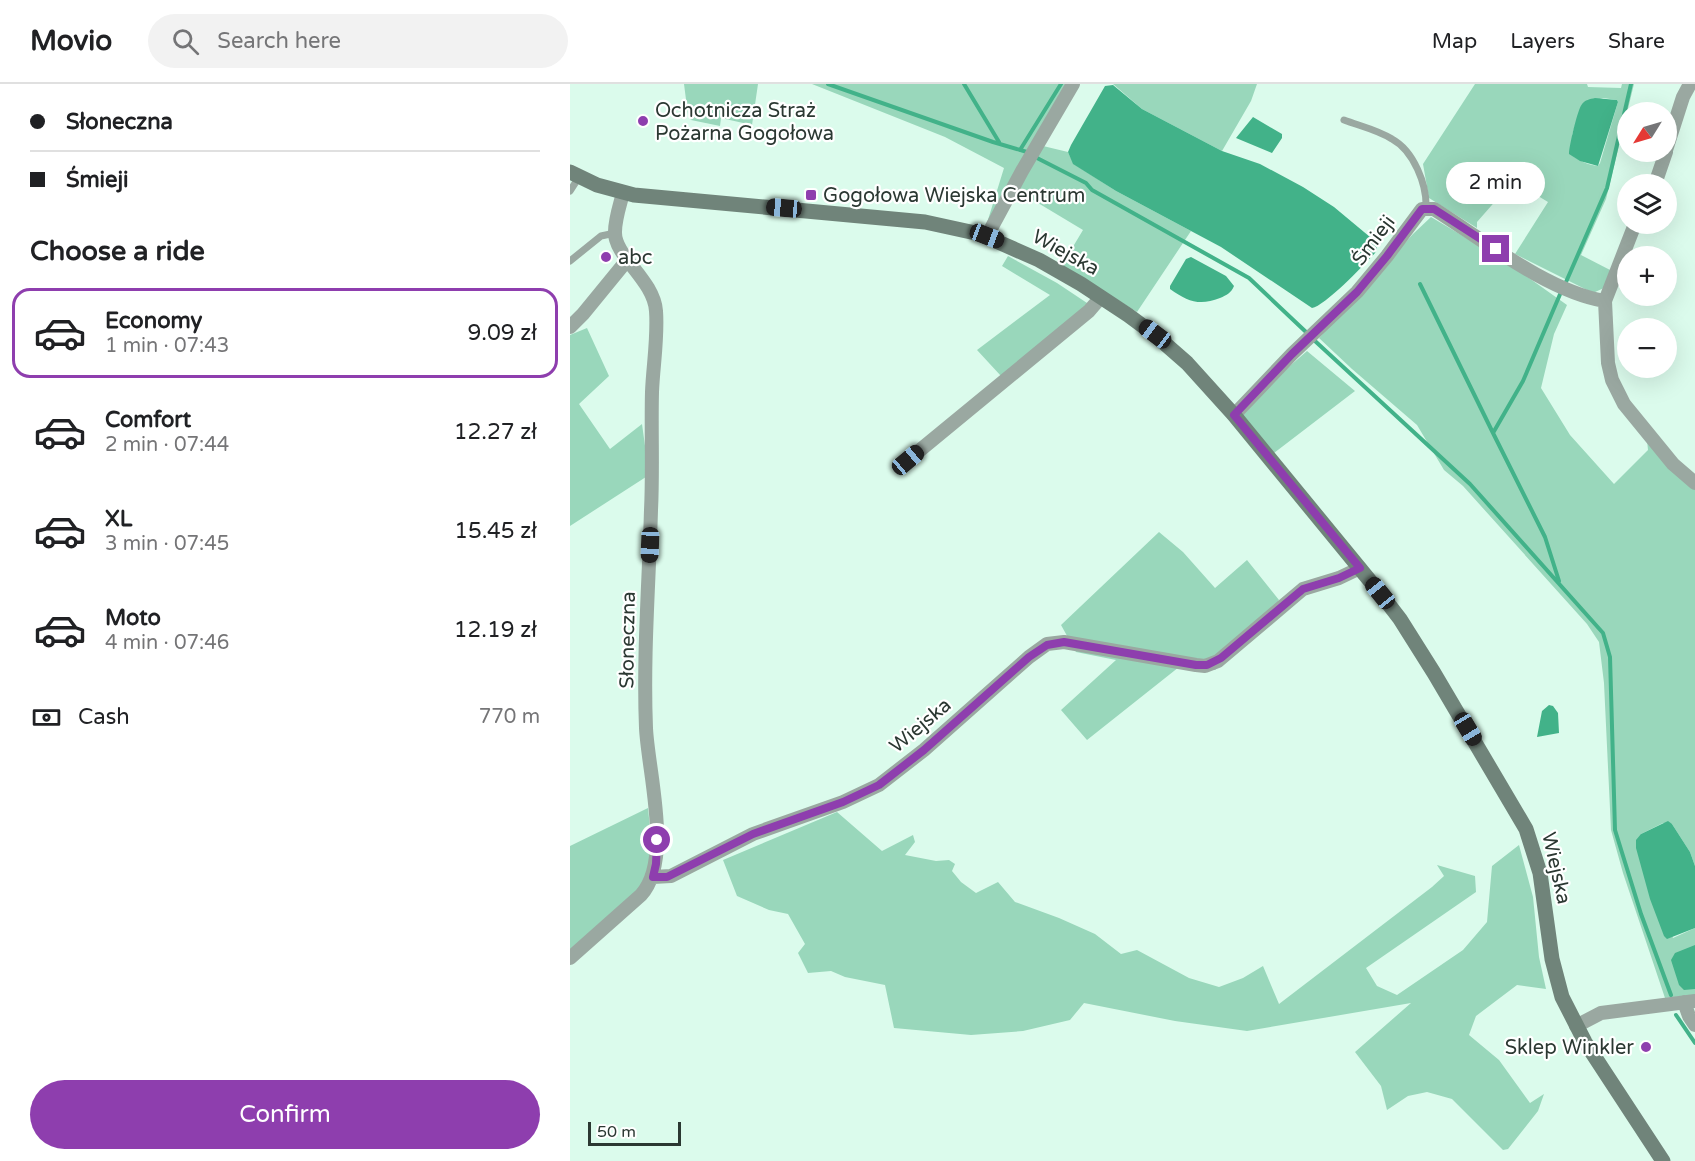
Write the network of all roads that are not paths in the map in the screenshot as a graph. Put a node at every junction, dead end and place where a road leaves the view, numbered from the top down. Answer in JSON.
{"nodes":[{"id":1,"x":1073,"y":84,"type":"edge"},
{"id":2,"x":1690,"y":84,"type":"edge"},
{"id":3,"x":1677,"y":116,"type":"edge"},
{"id":4,"x":1344,"y":120,"type":"dead end"},
{"id":5,"x":574,"y":175,"type":"edge"},
{"id":6,"x":570,"y":191,"type":"edge"},
{"id":7,"x":623,"y":193,"type":"junction"},
{"id":8,"x":1426,"y":208,"type":"junction"},
{"id":9,"x":615,"y":232,"type":"junction"},
{"id":10,"x":1631,"y":234,"type":"edge"},
{"id":11,"x":987,"y":236,"type":"junction"},
{"id":12,"x":628,"y":259,"type":"junction"},
{"id":13,"x":570,"y":261,"type":"edge"},
{"id":14,"x":1101,"y":297,"type":"junction"},
{"id":15,"x":1605,"y":301,"type":"junction"},
{"id":16,"x":570,"y":327,"type":"edge"},
{"id":17,"x":1234,"y":415,"type":"junction"},
{"id":18,"x":908,"y":460,"type":"dead end"},
{"id":19,"x":1695,"y":483,"type":"edge"},
{"id":20,"x":1360,"y":568,"type":"junction"},
{"id":21,"x":653,"y":877,"type":"junction"},
{"id":22,"x":570,"y":958,"type":"edge"},
{"id":23,"x":1690,"y":1001,"type":"edge"},
{"id":24,"x":1695,"y":1025,"type":"edge"},
{"id":25,"x":1576,"y":1026,"type":"junction"},
{"id":26,"x":1663,"y":1161,"type":"edge"}],
"edges":[{"from":1,"to":11,"type":"street"},
{"from":2,"to":3,"type":"street"},
{"from":4,"to":8,"type":"lane"},
{"from":5,"to":6,"type":"lane"},
{"from":5,"to":7,"type":"street","name":"Wiejska"},
{"from":7,"to":9,"type":"street"},
{"from":7,"to":11,"type":"street","name":"Wiejska"},
{"from":8,"to":15,"type":"street"},
{"from":8,"to":17,"type":"street","name":"Śmieji"},
{"from":9,"to":12,"type":"street","name":"Słoneczna"},
{"from":9,"to":13,"type":"lane"},
{"from":10,"to":15,"type":"street"},
{"from":11,"to":14,"type":"street","name":"Wiejska"},
{"from":12,"to":16,"type":"street"},
{"from":12,"to":21,"type":"street","name":"Słoneczna"},
{"from":14,"to":17,"type":"street","name":"Wiejska"},
{"from":14,"to":18,"type":"street"},
{"from":15,"to":19,"type":"street"},
{"from":17,"to":20,"type":"street","name":"Wiejska"},
{"from":20,"to":21,"type":"street","name":"Wiejska"},
{"from":20,"to":25,"type":"street","name":"Wiejska"},
{"from":21,"to":22,"type":"street","name":"Słoneczna"},
{"from":23,"to":24,"type":"street"},
{"from":23,"to":25,"type":"street"},
{"from":25,"to":26,"type":"street","name":"Wiejska"}]}
